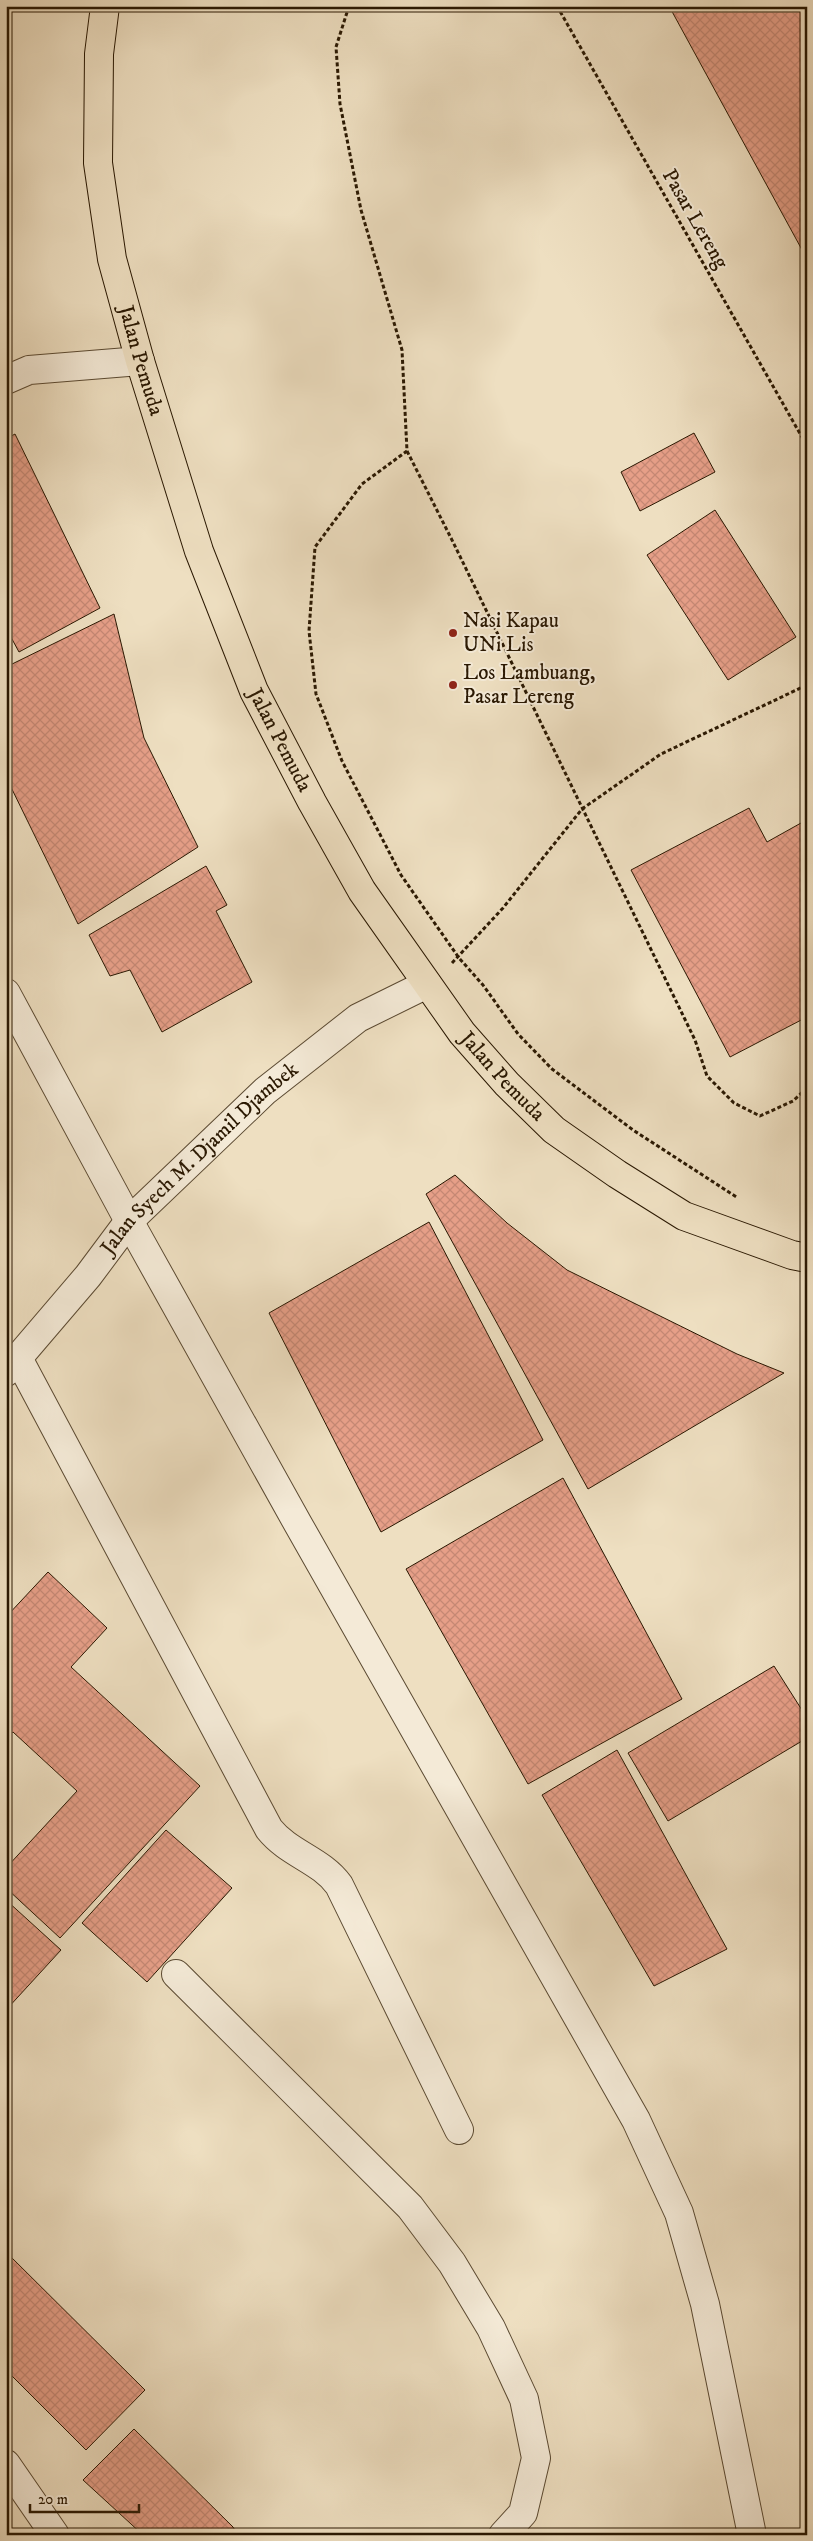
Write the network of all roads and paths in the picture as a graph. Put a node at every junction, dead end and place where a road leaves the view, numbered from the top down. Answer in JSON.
{"nodes":[{"id":1,"x":105,"y":6,"type":"edge"},
{"id":2,"x":349,"y":6,"type":"edge"},
{"id":3,"x":557,"y":6,"type":"edge"},
{"id":4,"x":140,"y":361,"type":"junction"},
{"id":5,"x":6,"y":380,"type":"edge"},
{"id":6,"x":807,"y":446,"type":"edge"},
{"id":7,"x":407,"y":451,"type":"junction"},
{"id":8,"x":807,"y":685,"type":"edge"},
{"id":9,"x":582,"y":808,"type":"junction"},
{"id":10,"x":459,"y":958,"type":"junction"},
{"id":11,"x":427,"y":984,"type":"junction"},
{"id":12,"x":6,"y":993,"type":"edge"},
{"id":13,"x":807,"y":1088,"type":"edge"},
{"id":14,"x":744,"y":1202,"type":"dead end"},
{"id":15,"x":129,"y":1221,"type":"junction"},
{"id":16,"x":807,"y":1258,"type":"edge"},
{"id":17,"x":12,"y":1365,"type":"edge"},
{"id":18,"x":176,"y":1974,"type":"dead end"},
{"id":19,"x":459,"y":2130,"type":"dead end"},
{"id":20,"x":6,"y":2464,"type":"edge"},
{"id":21,"x":55,"y":2535,"type":"edge"},
{"id":22,"x":503,"y":2535,"type":"edge"},
{"id":23,"x":752,"y":2535,"type":"edge"}],
"edges":[{"from":1,"to":4,"type":"main road","name":"Jalan Pemuda"},
{"from":2,"to":7,"type":"path"},
{"from":3,"to":6,"type":"path","name":"Pasar Lereng"},
{"from":4,"to":5,"type":"street"},
{"from":4,"to":11,"type":"main road","name":"Jalan Pemuda"},
{"from":7,"to":9,"type":"path"},
{"from":7,"to":10,"type":"path"},
{"from":8,"to":9,"type":"path"},
{"from":9,"to":10,"type":"path"},
{"from":9,"to":13,"type":"path"},
{"from":10,"to":11,"type":"path"},
{"from":10,"to":14,"type":"path"},
{"from":11,"to":15,"type":"street","name":"Jalan Syech M. Djamil Djambek"},
{"from":11,"to":16,"type":"main road","name":"Jalan Pemuda"},
{"from":12,"to":15,"type":"street"},
{"from":15,"to":17,"type":"street","name":"Jalan Syech M. Djamil Djambek"},
{"from":15,"to":23,"type":"street"},
{"from":17,"to":19,"type":"street"},
{"from":18,"to":22,"type":"street"},
{"from":20,"to":21,"type":"street"}]}
